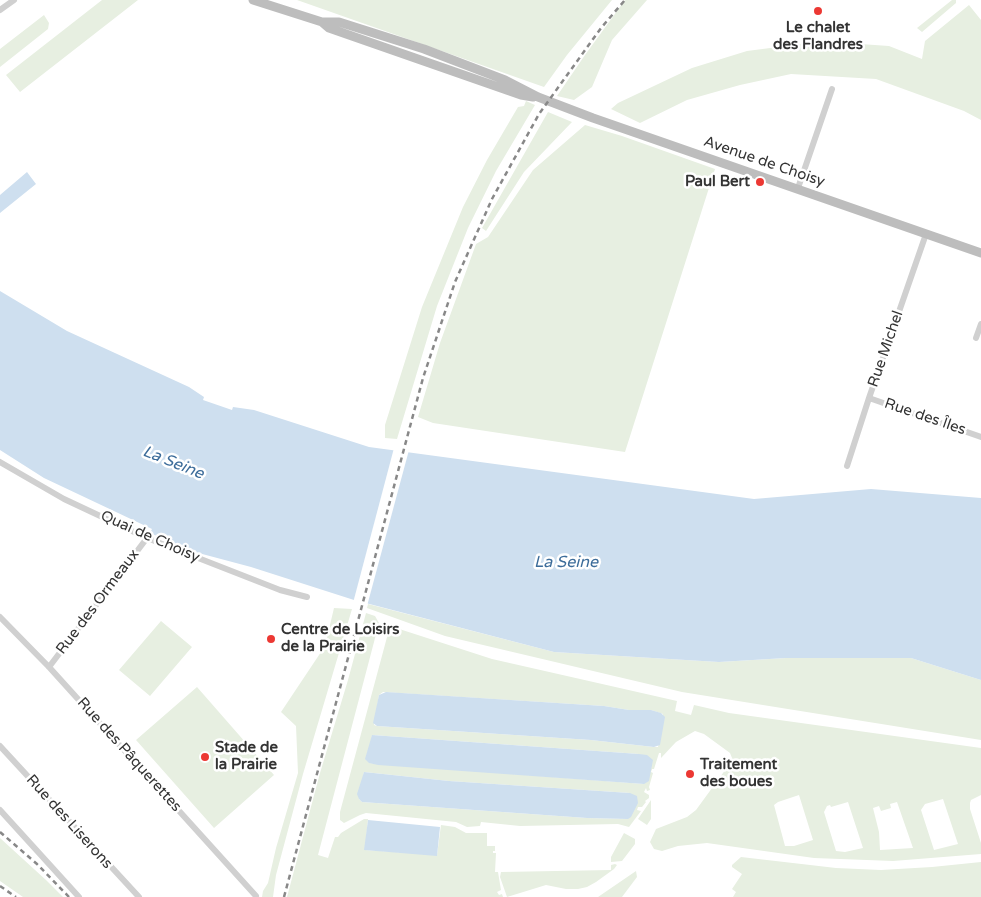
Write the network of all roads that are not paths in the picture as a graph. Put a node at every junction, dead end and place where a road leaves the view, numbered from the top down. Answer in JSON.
{"nodes":[{"id":1,"x":14,"y":0,"type":"edge"},
{"id":2,"x":253,"y":0,"type":"edge"},
{"id":3,"x":0,"y":10,"type":"edge"},
{"id":4,"x":832,"y":89,"type":"dead end"},
{"id":5,"x":798,"y":188,"type":"junction"},
{"id":6,"x":926,"y":234,"type":"junction"},
{"id":7,"x":981,"y":253,"type":"edge"},
{"id":8,"x":981,"y":324,"type":"edge"},
{"id":9,"x":976,"y":338,"type":"dead end"},
{"id":10,"x":868,"y":398,"type":"junction"},
{"id":11,"x":981,"y":437,"type":"edge"},
{"id":12,"x":0,"y":462,"type":"edge"},
{"id":13,"x":847,"y":466,"type":"dead end"},
{"id":14,"x":147,"y":538,"type":"junction"},
{"id":15,"x":307,"y":597,"type":"dead end"},
{"id":16,"x":0,"y":617,"type":"edge"},
{"id":17,"x":49,"y":666,"type":"junction"},
{"id":18,"x":0,"y":746,"type":"edge"},
{"id":19,"x":0,"y":810,"type":"edge"},
{"id":20,"x":136,"y":896,"type":"edge"},
{"id":21,"x":256,"y":896,"type":"edge"},
{"id":22,"x":80,"y":897,"type":"edge"}],
"edges":[{"from":1,"to":3,"type":"street"},
{"from":2,"to":5,"type":"main road","name":"Avenue de Choisy"},
{"from":4,"to":5,"type":"street"},
{"from":5,"to":6,"type":"main road","name":"Avenue de Choisy"},
{"from":6,"to":7,"type":"main road","name":"Avenue de Choisy"},
{"from":6,"to":10,"type":"street","name":"Rue Michel"},
{"from":8,"to":9,"type":"street"},
{"from":10,"to":11,"type":"street","name":"Rue des Îles"},
{"from":10,"to":13,"type":"street","name":"Rue Michel"},
{"from":12,"to":14,"type":"street","name":"Quai de Choisy"},
{"from":14,"to":15,"type":"street","name":"Quai de Choisy"},
{"from":14,"to":17,"type":"street","name":"Rue des Ormeaux"},
{"from":16,"to":17,"type":"street","name":"Rue des Pâquerettes"},
{"from":17,"to":21,"type":"street","name":"Rue des Pâquerettes"},
{"from":18,"to":20,"type":"street","name":"Rue des Liserons"},
{"from":19,"to":22,"type":"street"}]}
